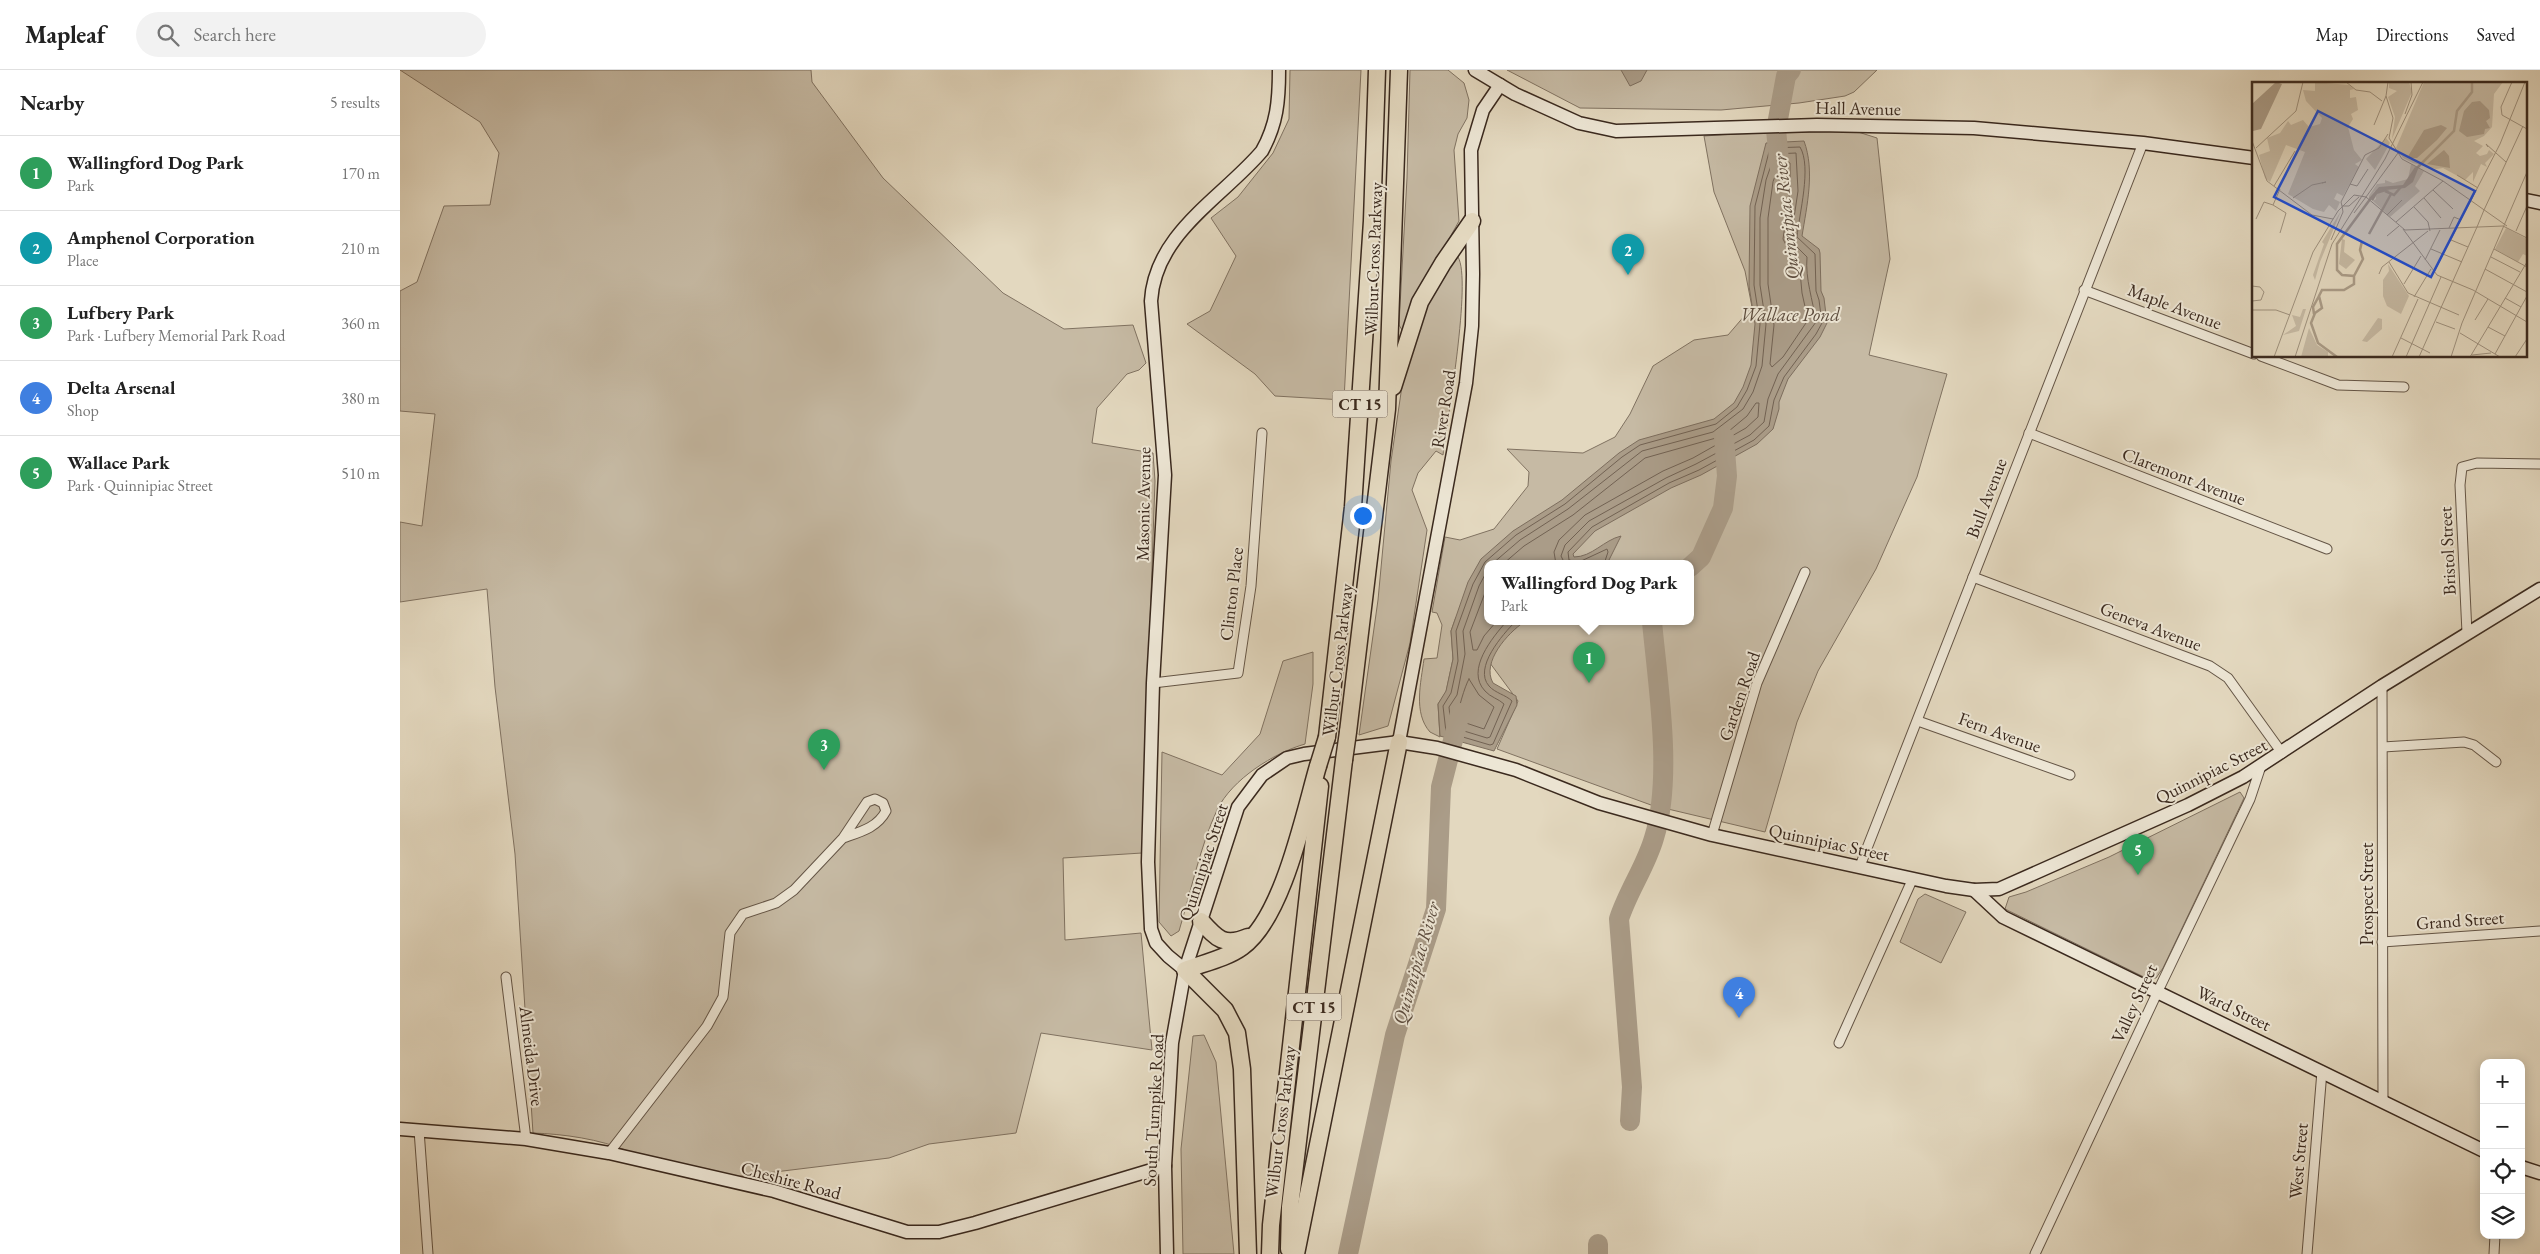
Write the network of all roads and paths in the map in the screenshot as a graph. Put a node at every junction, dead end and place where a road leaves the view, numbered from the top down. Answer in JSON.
{"nodes":[{"id":1,"x":1279,"y":70,"type":"edge"},
{"id":2,"x":1377,"y":70,"type":"edge"},
{"id":3,"x":1399,"y":70,"type":"edge"},
{"id":4,"x":1475,"y":70,"type":"edge"},
{"id":5,"x":1500,"y":85,"type":"junction"},
{"id":6,"x":2143,"y":142,"type":"junction"},
{"id":7,"x":2252,"y":158,"type":"edge"},
{"id":8,"x":1472,"y":220,"type":"junction"},
{"id":9,"x":2084,"y":290,"type":"junction"},
{"id":10,"x":2252,"y":353,"type":"edge"},
{"id":11,"x":2266,"y":358,"type":"edge"},
{"id":12,"x":2404,"y":386,"type":"dead end"},
{"id":13,"x":1386,"y":409,"type":"junction"},
{"id":14,"x":1262,"y":433,"type":"dead end"},
{"id":15,"x":2029,"y":433,"type":"junction"},
{"id":16,"x":2540,"y":464,"type":"edge"},
{"id":17,"x":2327,"y":549,"type":"dead end"},
{"id":18,"x":1805,"y":572,"type":"dead end"},
{"id":19,"x":1973,"y":576,"type":"junction"},
{"id":20,"x":2540,"y":589,"type":"edge"},
{"id":21,"x":2468,"y":633,"type":"junction"},
{"id":22,"x":1153,"y":683,"type":"junction"},
{"id":23,"x":2382,"y":686,"type":"junction"},
{"id":24,"x":1918,"y":721,"type":"junction"},
{"id":25,"x":1399,"y":742,"type":"junction"},
{"id":26,"x":2382,"y":747,"type":"junction"},
{"id":27,"x":2282,"y":753,"type":"junction"},
{"id":28,"x":2496,"y":762,"type":"dead end"},
{"id":29,"x":1320,"y":766,"type":"junction"},
{"id":30,"x":2261,"y":766,"type":"junction"},
{"id":31,"x":2070,"y":775,"type":"dead end"},
{"id":32,"x":1712,"y":834,"type":"junction"},
{"id":33,"x":843,"y":838,"type":"junction"},
{"id":34,"x":1860,"y":866,"type":"junction"},
{"id":35,"x":1913,"y":878,"type":"junction"},
{"id":36,"x":1974,"y":890,"type":"junction"},
{"id":37,"x":1201,"y":921,"type":"junction"},
{"id":38,"x":2540,"y":931,"type":"edge"},
{"id":39,"x":1257,"y":934,"type":"junction"},
{"id":40,"x":2382,"y":942,"type":"junction"},
{"id":41,"x":1185,"y":970,"type":"junction"},
{"id":42,"x":506,"y":977,"type":"dead end"},
{"id":43,"x":2158,"y":990,"type":"junction"},
{"id":44,"x":1839,"y":1043,"type":"dead end"},
{"id":45,"x":2322,"y":1071,"type":"junction"},
{"id":46,"x":2383,"y":1102,"type":"junction"},
{"id":47,"x":400,"y":1129,"type":"edge"},
{"id":48,"x":419,"y":1130,"type":"junction"},
{"id":49,"x":526,"y":1139,"type":"junction"},
{"id":50,"x":2480,"y":1149,"type":"edge"},
{"id":51,"x":609,"y":1153,"type":"junction"},
{"id":52,"x":1164,"y":1166,"type":"junction"},
{"id":53,"x":2525,"y":1168,"type":"edge"},
{"id":54,"x":2540,"y":1173,"type":"edge"},
{"id":55,"x":2495,"y":1239,"type":"edge"},
{"id":56,"x":428,"y":1254,"type":"edge"},
{"id":57,"x":1168,"y":1254,"type":"edge"},
{"id":58,"x":1248,"y":1254,"type":"edge"},
{"id":59,"x":1270,"y":1254,"type":"edge"},
{"id":60,"x":1289,"y":1254,"type":"edge"},
{"id":61,"x":1296,"y":1254,"type":"edge"},
{"id":62,"x":2034,"y":1254,"type":"edge"},
{"id":63,"x":2307,"y":1254,"type":"edge"},
{"id":64,"x":2494,"y":1254,"type":"edge"}],
"edges":[{"from":1,"to":22,"type":"main road","name":"Masonic Avenue"},
{"from":2,"to":29,"type":"highway","name":"Wilbur Cross Parkway","number":"CT 15","bridge":true},
{"from":3,"to":13,"type":"highway","name":"Wilbur Cross Parkway","number":"CT 15"},
{"from":4,"to":5,"type":"main road","name":"Hall Avenue"},
{"from":5,"to":6,"type":"main road","name":"Hall Avenue"},
{"from":5,"to":8,"type":"main road","name":"River Road"},
{"from":6,"to":7,"type":"main road","name":"Hall Avenue"},
{"from":6,"to":9,"type":"street","name":"Bull Avenue"},
{"from":8,"to":13,"type":"highway"},
{"from":8,"to":25,"type":"main road","name":"River Road"},
{"from":9,"to":10,"type":"street","name":"Maple Avenue"},
{"from":9,"to":15,"type":"street","name":"Bull Avenue"},
{"from":11,"to":12,"type":"street"},
{"from":13,"to":60,"type":"highway","name":"Wilbur Cross Parkway","number":"CT 15","bridge":true},
{"from":14,"to":22,"type":"street","name":"Clinton Place"},
{"from":15,"to":17,"type":"street","name":"Claremont Avenue"},
{"from":15,"to":19,"type":"street","name":"Bull Avenue"},
{"from":16,"to":21,"type":"street","name":"Bristol Street"},
{"from":18,"to":32,"type":"street","name":"Garden Road"},
{"from":19,"to":24,"type":"street","name":"Bull Avenue"},
{"from":19,"to":27,"type":"street","name":"Geneva Avenue"},
{"from":20,"to":21,"type":"main road","name":"Quinnipiac Street"},
{"from":21,"to":23,"type":"main road","name":"Quinnipiac Street"},
{"from":22,"to":41,"type":"main road","name":"Masonic Avenue"},
{"from":23,"to":26,"type":"street","name":"Prospect Street"},
{"from":23,"to":27,"type":"main road","name":"Quinnipiac Street"},
{"from":24,"to":31,"type":"street","name":"Fern Avenue"},
{"from":24,"to":34,"type":"street","name":"Bull Avenue"},
{"from":25,"to":32,"type":"main road","name":"Quinnipiac Street"},
{"from":25,"to":37,"type":"main road","name":"Quinnipiac Street"},
{"from":25,"to":61,"type":"highway"},
{"from":26,"to":28,"type":"street"},
{"from":26,"to":40,"type":"street","name":"Prospect Street"},
{"from":27,"to":30,"type":"main road","name":"Quinnipiac Street"},
{"from":29,"to":39,"type":"highway"},
{"from":29,"to":59,"type":"highway","name":"Wilbur Cross Parkway","number":"CT 15"},
{"from":30,"to":36,"type":"main road","name":"Quinnipiac Street"},
{"from":30,"to":43,"type":"street","name":"Valley Street"},
{"from":32,"to":34,"type":"main road","name":"Quinnipiac Street"},
{"from":33,"to":33,"type":"street"},
{"from":33,"to":51,"type":"street"},
{"from":34,"to":35,"type":"main road","name":"Quinnipiac Street"},
{"from":35,"to":36,"type":"main road","name":"Quinnipiac Street"},
{"from":35,"to":44,"type":"street"},
{"from":36,"to":43,"type":"main road","name":"Ward Street"},
{"from":37,"to":39,"type":"highway"},
{"from":37,"to":41,"type":"main road","name":"Quinnipiac Street"},
{"from":38,"to":40,"type":"street","name":"Grand Street"},
{"from":39,"to":41,"type":"highway"},
{"from":40,"to":46,"type":"street","name":"Prospect Street"},
{"from":41,"to":52,"type":"main road","name":"South Turnpike Road"},
{"from":41,"to":58,"type":"highway"},
{"from":42,"to":49,"type":"street","name":"Almeida Drive"},
{"from":43,"to":45,"type":"main road","name":"Ward Street"},
{"from":43,"to":62,"type":"street","name":"Valley Street"},
{"from":45,"to":46,"type":"main road","name":"Ward Street"},
{"from":45,"to":63,"type":"street","name":"West Street"},
{"from":46,"to":50,"type":"main road","name":"Ward Street"},
{"from":47,"to":48,"type":"main road","name":"Cheshire Road"},
{"from":48,"to":49,"type":"main road","name":"Cheshire Road"},
{"from":48,"to":56,"type":"street"},
{"from":49,"to":51,"type":"main road","name":"Cheshire Road"},
{"from":51,"to":52,"type":"main road","name":"Cheshire Road"},
{"from":52,"to":57,"type":"main road","name":"South Turnpike Road"},
{"from":53,"to":54,"type":"main road"},
{"from":55,"to":64,"type":"street"}]}
